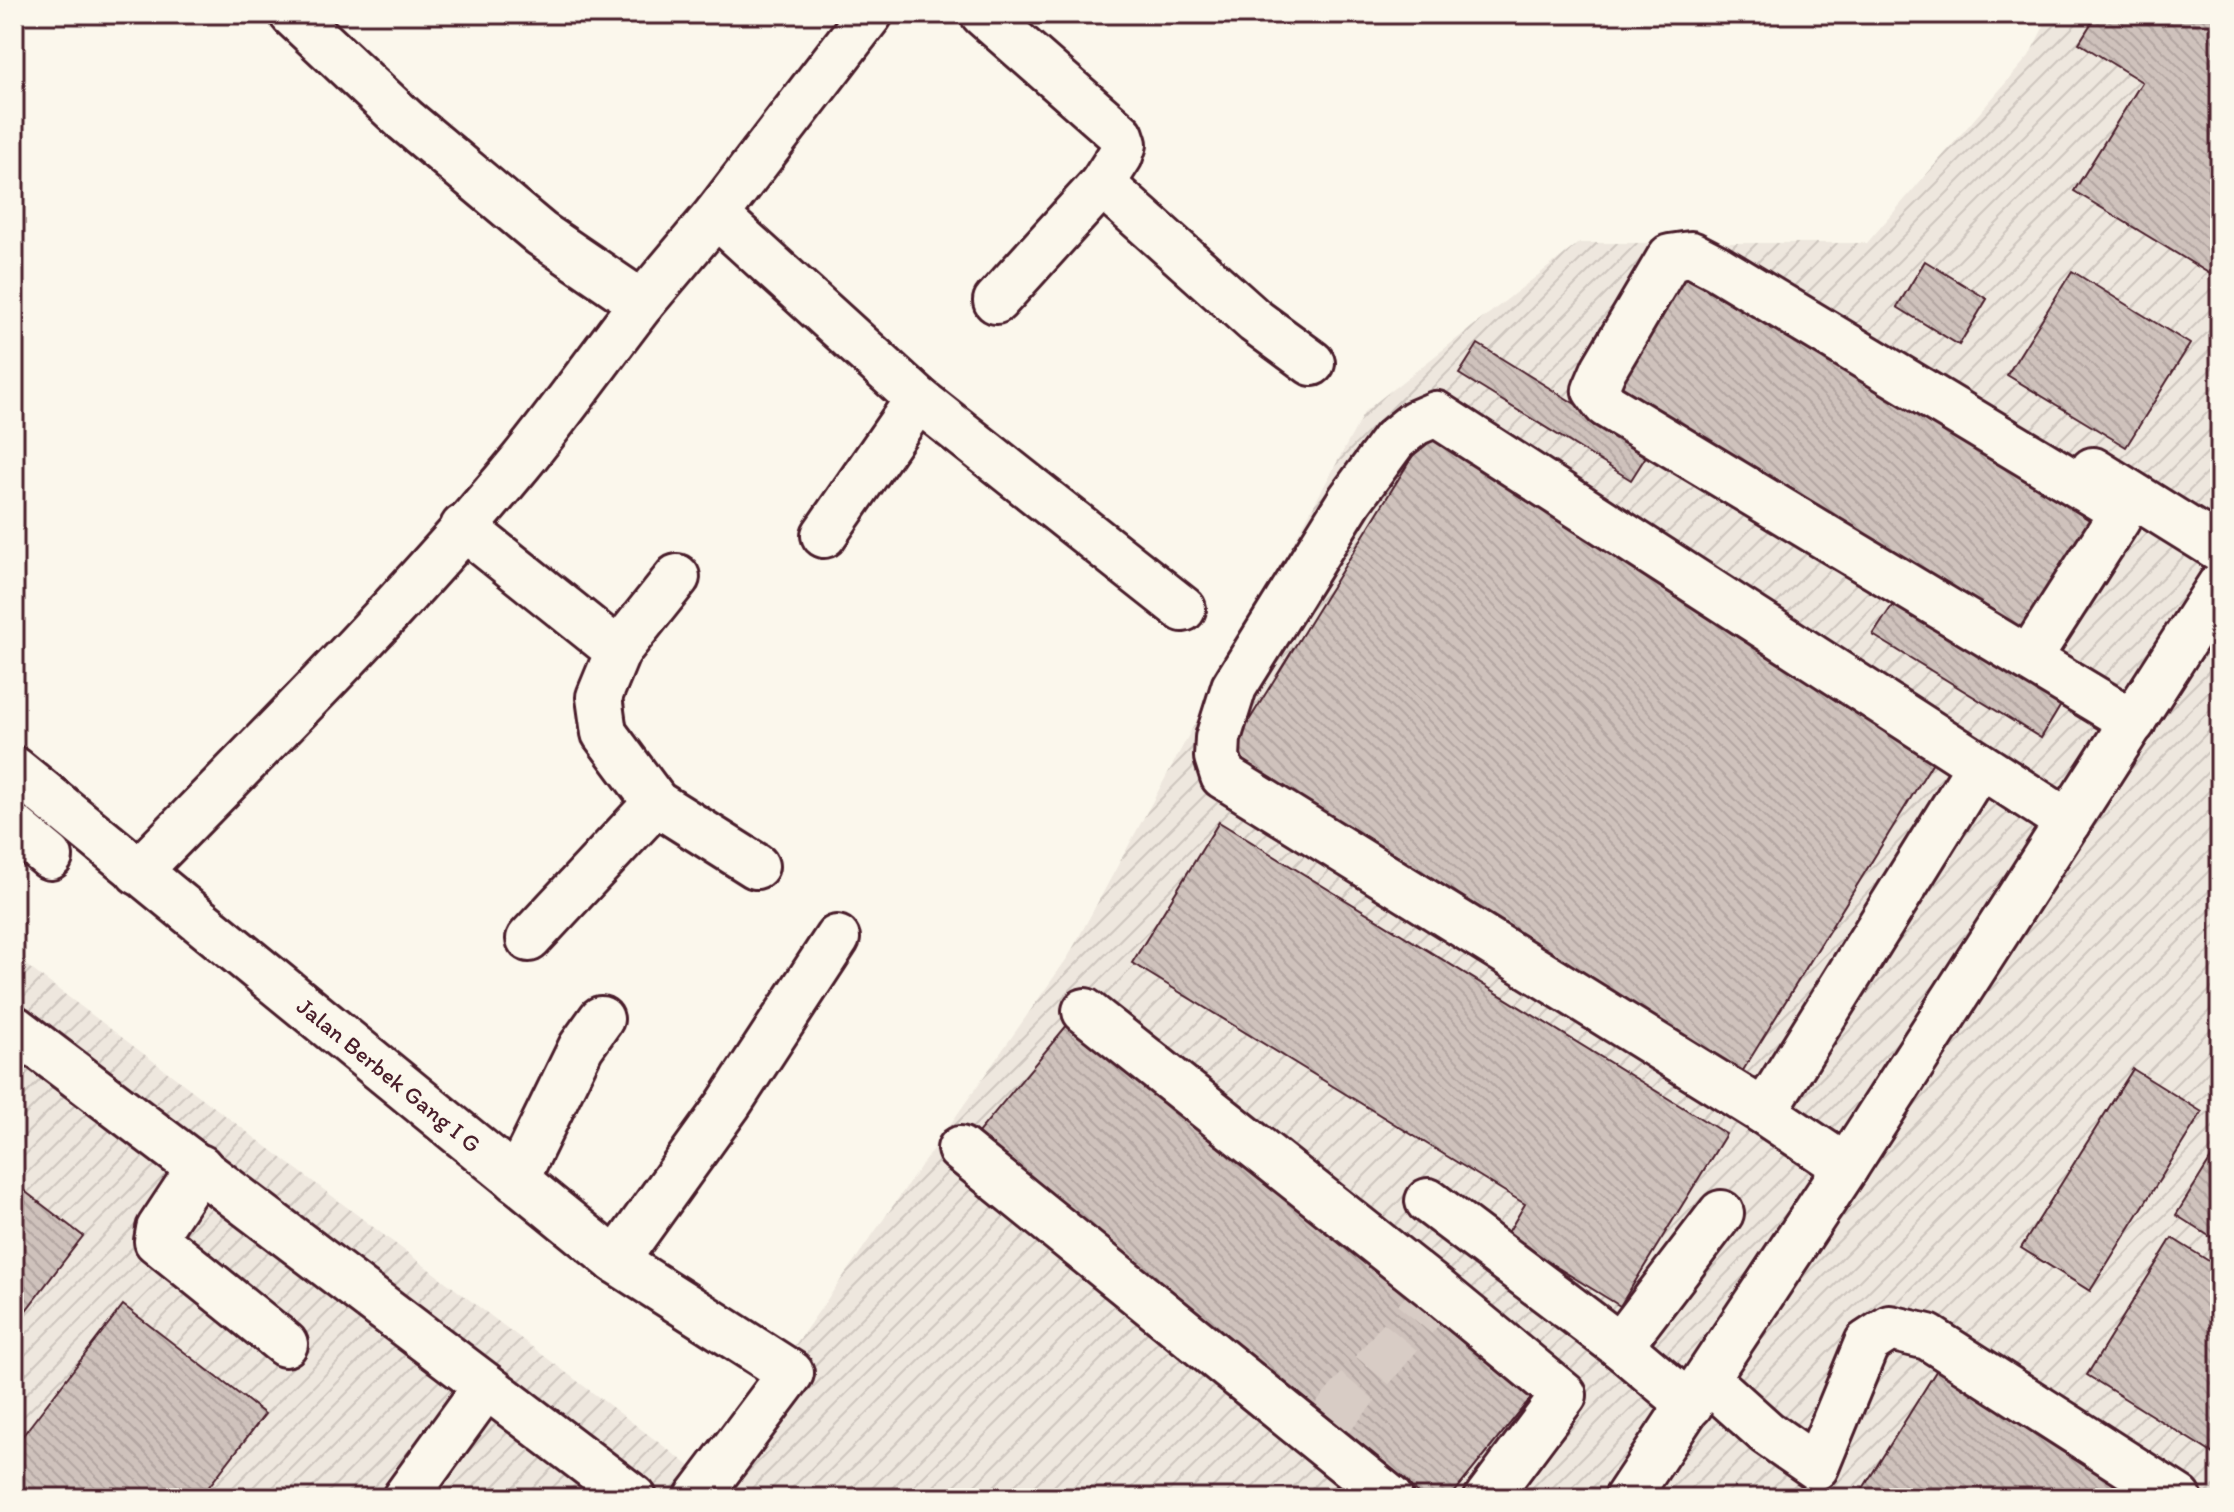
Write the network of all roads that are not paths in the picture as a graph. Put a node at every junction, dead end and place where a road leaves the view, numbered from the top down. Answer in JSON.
{"nodes":[{"id":1,"x":292,"y":14,"type":"edge"},
{"id":2,"x":870,"y":14,"type":"edge"},
{"id":3,"x":983,"y":14,"type":"edge"},
{"id":4,"x":1102,"y":184,"type":"junction"},
{"id":5,"x":716,"y":215,"type":"junction"},
{"id":6,"x":1810,"y":294,"type":"dead end"},
{"id":7,"x":996,"y":301,"type":"dead end"},
{"id":8,"x":642,"y":303,"type":"junction"},
{"id":9,"x":1312,"y":363,"type":"dead end"},
{"id":10,"x":918,"y":399,"type":"junction"},
{"id":11,"x":463,"y":527,"type":"junction"},
{"id":12,"x":824,"y":535,"type":"dead end"},
{"id":13,"x":2220,"y":549,"type":"edge"},
{"id":14,"x":677,"y":577,"type":"dead end"},
{"id":15,"x":2217,"y":596,"type":"edge"},
{"id":16,"x":1183,"y":609,"type":"dead end"},
{"id":17,"x":618,"y":651,"type":"junction"},
{"id":18,"x":2029,"y":658,"type":"junction"},
{"id":19,"x":2133,"y":722,"type":"junction"},
{"id":20,"x":1979,"y":766,"type":"junction"},
{"id":21,"x":14,"y":769,"type":"edge"},
{"id":22,"x":656,"y":803,"type":"junction"},
{"id":23,"x":2068,"y":822,"type":"junction"},
{"id":24,"x":14,"y":827,"type":"edge"},
{"id":25,"x":50,"y":857,"type":"dead end"},
{"id":26,"x":756,"y":866,"type":"dead end"},
{"id":27,"x":138,"y":872,"type":"junction"},
{"id":28,"x":837,"y":938,"type":"dead end"},
{"id":29,"x":529,"y":939,"type":"dead end"},
{"id":30,"x":1085,"y":1011,"type":"dead end"},
{"id":31,"x":601,"y":1019,"type":"dead end"},
{"id":32,"x":14,"y":1028,"type":"edge"},
{"id":33,"x":1764,"y":1112,"type":"junction"},
{"id":34,"x":960,"y":1149,"type":"dead end"},
{"id":35,"x":200,"y":1167,"type":"junction"},
{"id":36,"x":1846,"y":1167,"type":"junction"},
{"id":37,"x":516,"y":1180,"type":"junction"},
{"id":38,"x":1428,"y":1201,"type":"dead end"},
{"id":39,"x":1721,"y":1213,"type":"dead end"},
{"id":40,"x":616,"y":1261,"type":"junction"},
{"id":41,"x":285,"y":1344,"type":"dead end"},
{"id":42,"x":1620,"y":1346,"type":"junction"},
{"id":43,"x":486,"y":1386,"type":"junction"},
{"id":44,"x":1698,"y":1392,"type":"junction"},
{"id":45,"x":1816,"y":1482,"type":"edge"},
{"id":46,"x":420,"y":1493,"type":"edge"},
{"id":47,"x":634,"y":1498,"type":"edge"},
{"id":48,"x":697,"y":1498,"type":"edge"},
{"id":49,"x":1390,"y":1498,"type":"edge"},
{"id":50,"x":1487,"y":1498,"type":"edge"},
{"id":51,"x":1627,"y":1498,"type":"edge"},
{"id":52,"x":2179,"y":1498,"type":"edge"}],
"edges":[{"from":1,"to":8,"type":"street"},
{"from":2,"to":5,"type":"street"},
{"from":3,"to":4,"type":"street"},
{"from":4,"to":7,"type":"street"},
{"from":4,"to":9,"type":"street"},
{"from":5,"to":8,"type":"street"},
{"from":5,"to":10,"type":"street"},
{"from":6,"to":13,"type":"street"},
{"from":8,"to":11,"type":"street"},
{"from":10,"to":12,"type":"street"},
{"from":10,"to":16,"type":"street"},
{"from":11,"to":17,"type":"street"},
{"from":11,"to":27,"type":"street"},
{"from":14,"to":17,"type":"street"},
{"from":15,"to":19,"type":"street"},
{"from":17,"to":22,"type":"street"},
{"from":18,"to":18,"type":"street"},
{"from":18,"to":19,"type":"street"},
{"from":19,"to":23,"type":"street"},
{"from":20,"to":23,"type":"street"},
{"from":20,"to":33,"type":"street"},
{"from":20,"to":33,"type":"street"},
{"from":21,"to":27,"type":"street","name":"Jalan Berbek Gang I G"},
{"from":22,"to":26,"type":"street"},
{"from":22,"to":29,"type":"street"},
{"from":23,"to":36,"type":"street"},
{"from":24,"to":25,"type":"street"},
{"from":27,"to":37,"type":"street","name":"Jalan Berbek Gang I G"},
{"from":28,"to":40,"type":"street"},
{"from":30,"to":50,"type":"street"},
{"from":31,"to":37,"type":"street"},
{"from":32,"to":35,"type":"street"},
{"from":33,"to":36,"type":"street"},
{"from":34,"to":49,"type":"street"},
{"from":35,"to":41,"type":"street"},
{"from":35,"to":43,"type":"street"},
{"from":36,"to":44,"type":"street"},
{"from":37,"to":40,"type":"street","name":"Jalan Berbek Gang I G"},
{"from":38,"to":42,"type":"street"},
{"from":39,"to":42,"type":"street"},
{"from":40,"to":48,"type":"street","name":"Jalan Berbek Gang I G"},
{"from":42,"to":44,"type":"street"},
{"from":43,"to":46,"type":"street"},
{"from":43,"to":47,"type":"street"},
{"from":44,"to":45,"type":"street"},
{"from":44,"to":51,"type":"street"},
{"from":45,"to":52,"type":"street"}]}
